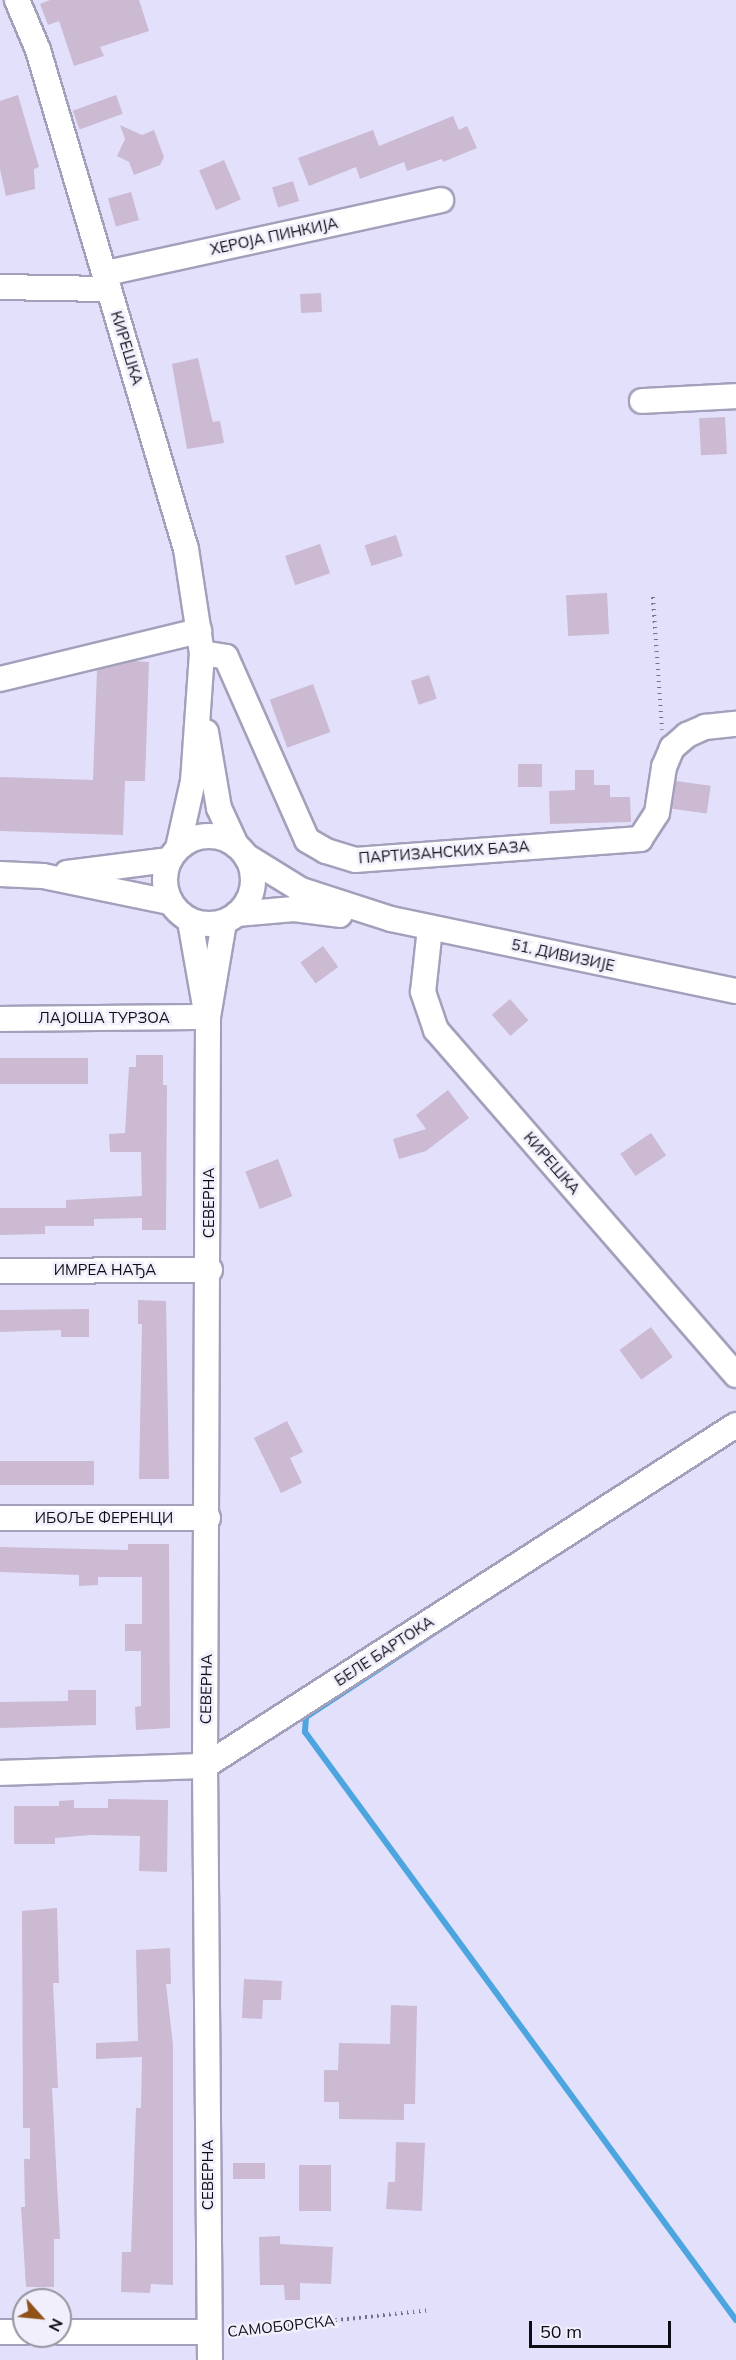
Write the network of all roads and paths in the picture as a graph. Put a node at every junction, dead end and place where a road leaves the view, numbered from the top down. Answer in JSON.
{"nodes":[{"id":1,"x":17,"y":0,"type":"edge"},
{"id":2,"x":441,"y":200,"type":"dead end"},
{"id":3,"x":108,"y":281,"type":"junction"},
{"id":4,"x":0,"y":287,"type":"edge"},
{"id":5,"x":736,"y":396,"type":"edge"},
{"id":6,"x":642,"y":401,"type":"dead end"},
{"id":7,"x":653,"y":597,"type":"dead end"},
{"id":8,"x":201,"y":642,"type":"junction"},
{"id":9,"x":0,"y":680,"type":"edge"},
{"id":10,"x":200,"y":703,"type":"junction"},
{"id":11,"x":736,"y":724,"type":"edge"},
{"id":12,"x":672,"y":748,"type":"junction"},
{"id":13,"x":241,"y":851,"type":"junction"},
{"id":14,"x":174,"y":854,"type":"junction"},
{"id":15,"x":0,"y":874,"type":"edge"},
{"id":16,"x":43,"y":876,"type":"junction"},
{"id":17,"x":170,"y":902,"type":"junction"},
{"id":18,"x":230,"y":918,"type":"junction"},
{"id":19,"x":391,"y":919,"type":"junction"},
{"id":20,"x":190,"y":921,"type":"junction"},
{"id":21,"x":430,"y":928,"type":"junction"},
{"id":22,"x":736,"y":991,"type":"edge"},
{"id":23,"x":208,"y":1017,"type":"junction"},
{"id":24,"x":0,"y":1019,"type":"edge"},
{"id":25,"x":210,"y":1270,"type":"junction"},
{"id":26,"x":0,"y":1271,"type":"edge"},
{"id":27,"x":736,"y":1375,"type":"edge"},
{"id":28,"x":736,"y":1425,"type":"edge"},
{"id":29,"x":0,"y":1518,"type":"edge"},
{"id":30,"x":208,"y":1518,"type":"junction"},
{"id":31,"x":205,"y":1766,"type":"junction"},
{"id":32,"x":0,"y":1773,"type":"edge"},
{"id":33,"x":430,"y":2310,"type":"dead end"},
{"id":34,"x":72,"y":2332,"type":"edge"},
{"id":35,"x":209,"y":2332,"type":"junction"},
{"id":36,"x":210,"y":2360,"type":"edge"}],
"edges":[{"from":1,"to":3,"type":"street","name":"КИРЕШКА"},
{"from":2,"to":3,"type":"street","name":"ХЕРОЈА ПИНКИЈА"},
{"from":3,"to":4,"type":"street","name":"ХЕРОЈА ПИНКИЈА"},
{"from":3,"to":8,"type":"street","name":"КИРЕШКА"},
{"from":5,"to":6,"type":"street"},
{"from":7,"to":12,"type":"path"},
{"from":8,"to":9,"type":"street"},
{"from":8,"to":10,"type":"street","name":"КИРЕШКА"},
{"from":8,"to":12,"type":"street","name":"ПАРТИЗАНСКИХ БАЗА"},
{"from":10,"to":13,"type":"street","name":"КИРЕШКА"},
{"from":10,"to":14,"type":"street","name":"КИРЕШКА"},
{"from":11,"to":12,"type":"street"},
{"from":13,"to":14,"type":"street"},
{"from":13,"to":18,"type":"street"},
{"from":13,"to":19,"type":"street","name":"51. ДИВИЗИЈЕ"},
{"from":14,"to":16,"type":"street"},
{"from":14,"to":17,"type":"street"},
{"from":15,"to":16,"type":"street"},
{"from":16,"to":17,"type":"street"},
{"from":17,"to":20,"type":"street"},
{"from":18,"to":19,"type":"street","name":"51. ДИВИЗИЈЕ"},
{"from":18,"to":20,"type":"street"},
{"from":18,"to":23,"type":"street","name":"СЕВЕРНА"},
{"from":19,"to":21,"type":"street","name":"51. ДИВИЗИЈЕ"},
{"from":20,"to":23,"type":"street","name":"СЕВЕРНА"},
{"from":21,"to":22,"type":"street","name":"51. ДИВИЗИЈЕ"},
{"from":21,"to":27,"type":"street","name":"КИРЕШКА"},
{"from":23,"to":24,"type":"street","name":"ЛАЈОША ТУРЗОА"},
{"from":23,"to":25,"type":"street","name":"СЕВЕРНА"},
{"from":25,"to":26,"type":"street","name":"ИМРЕА НАЂА"},
{"from":25,"to":30,"type":"street","name":"СЕВЕРНА"},
{"from":28,"to":31,"type":"street","name":"БЕЛЕ БАРТОКА"},
{"from":29,"to":30,"type":"street","name":"ИБОЉЕ ФЕРЕНЦИ"},
{"from":30,"to":31,"type":"street","name":"СЕВЕРНА"},
{"from":31,"to":32,"type":"street"},
{"from":31,"to":35,"type":"street","name":"СЕВЕРНА"},
{"from":33,"to":35,"type":"path","name":"САМОБОРСКА"},
{"from":34,"to":35,"type":"street","name":"САМОБОРСКА"},
{"from":35,"to":36,"type":"street","name":"СЕВЕРНА"}]}
